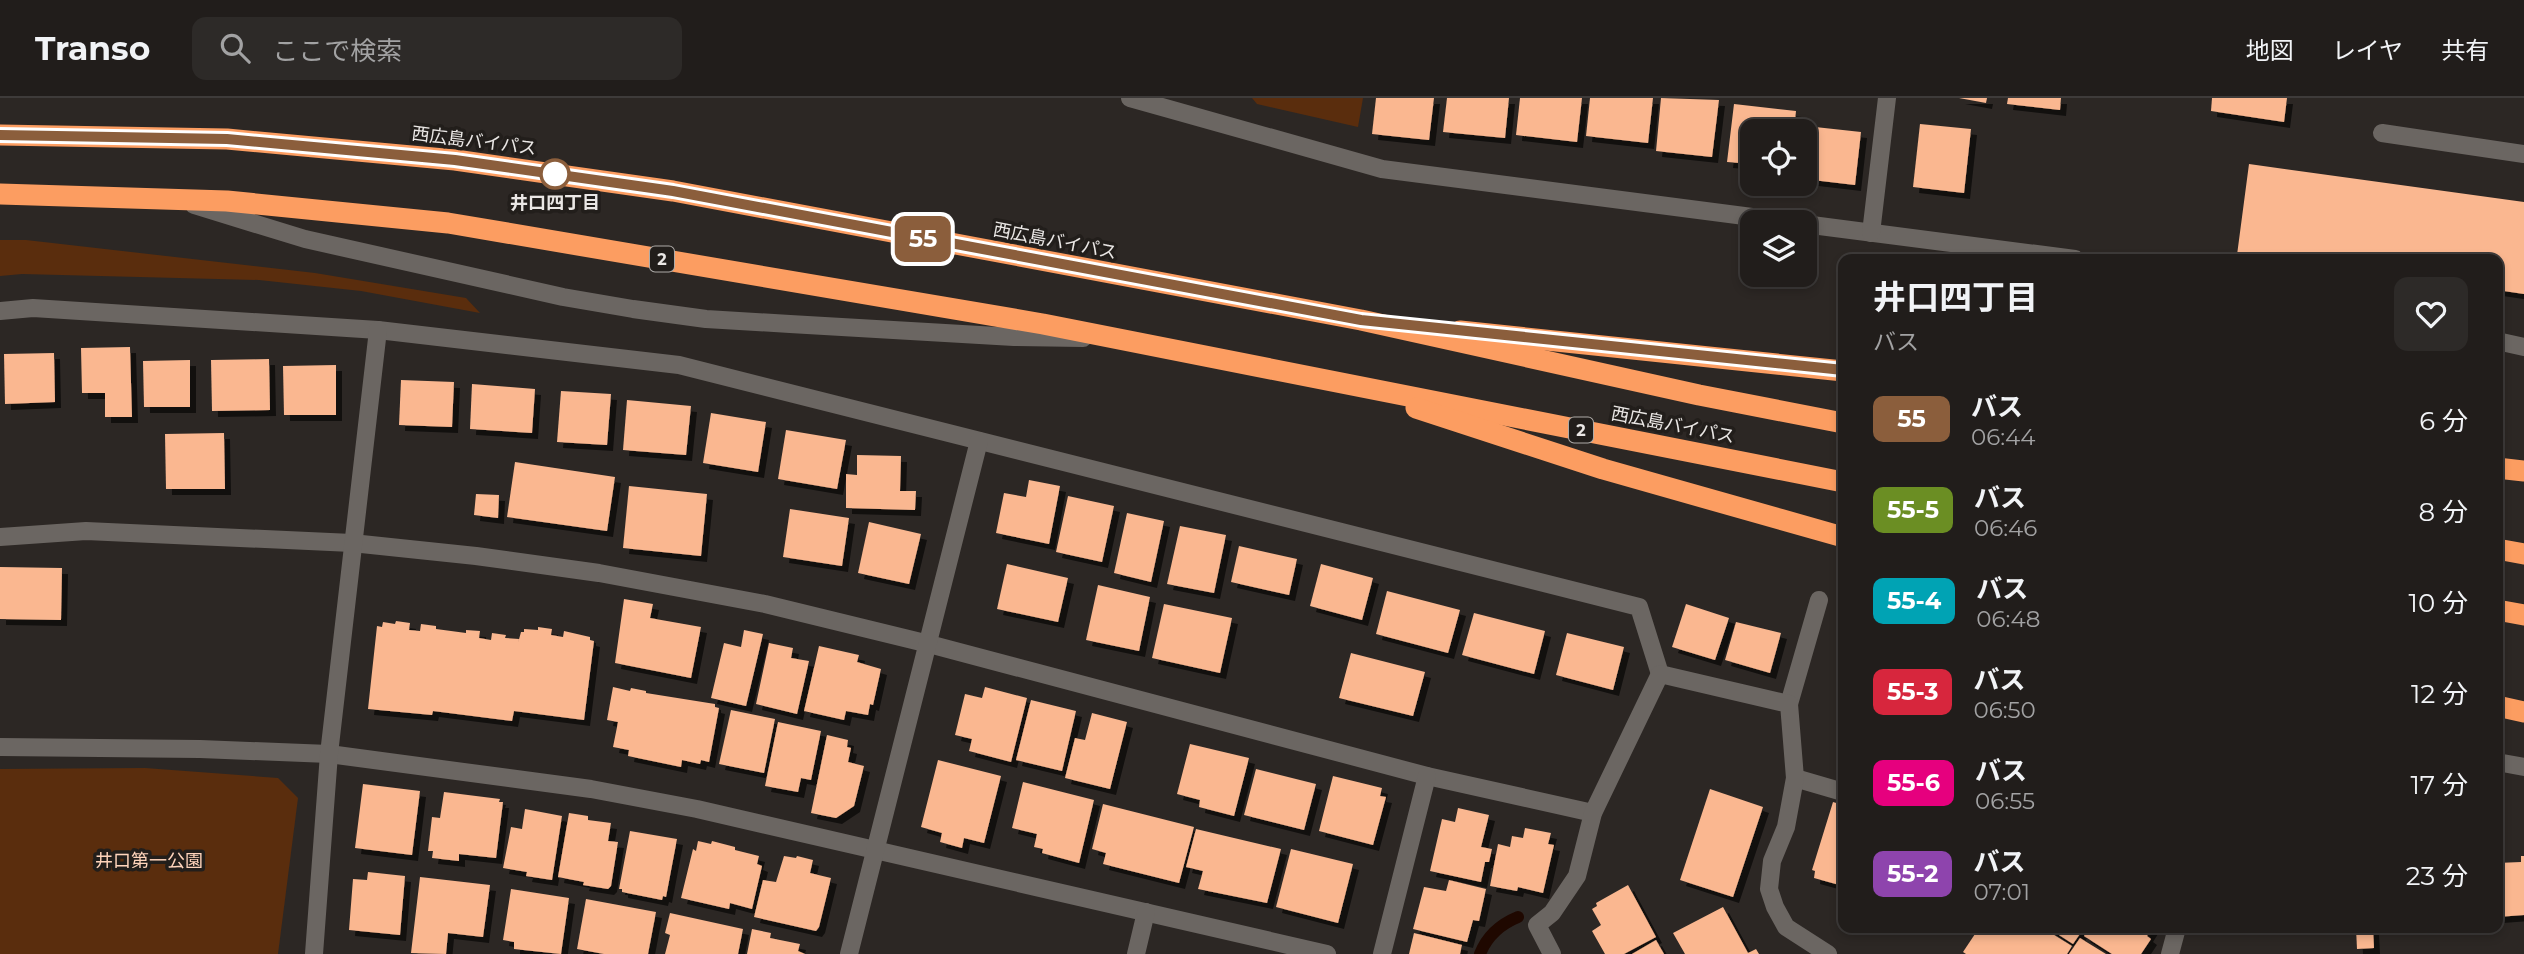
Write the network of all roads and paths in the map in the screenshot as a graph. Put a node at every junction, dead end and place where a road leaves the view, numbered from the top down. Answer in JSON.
{"nodes":[{"id":1,"x":1130,"y":98,"type":"edge"},
{"id":2,"x":1887,"y":98,"type":"edge"},
{"id":3,"x":2382,"y":133,"type":"dead end"},
{"id":4,"x":0,"y":135,"type":"edge"},
{"id":5,"x":2524,"y":154,"type":"edge"},
{"id":6,"x":0,"y":194,"type":"edge"},
{"id":7,"x":176,"y":200,"type":"junction"},
{"id":8,"x":1740,"y":215,"type":"edge"},
{"id":9,"x":1817,"y":226,"type":"edge"},
{"id":10,"x":1871,"y":233,"type":"junction"},
{"id":11,"x":2036,"y":254,"type":"edge"},
{"id":12,"x":0,"y":311,"type":"edge"},
{"id":13,"x":1361,"y":320,"type":"junction"},
{"id":14,"x":378,"y":330,"type":"junction"},
{"id":15,"x":1122,"y":339,"type":"junction"},
{"id":16,"x":2503,"y":342,"type":"edge"},
{"id":17,"x":2524,"y":347,"type":"edge"},
{"id":18,"x":1838,"y":369,"type":"edge"},
{"id":19,"x":1318,"y":377,"type":"junction"},
{"id":20,"x":1838,"y":422,"type":"edge"},
{"id":21,"x":979,"y":441,"type":"junction"},
{"id":22,"x":2503,"y":469,"type":"edge"},
{"id":23,"x":2524,"y":471,"type":"edge"},
{"id":24,"x":1838,"y":481,"type":"edge"},
{"id":25,"x":1838,"y":536,"type":"edge"},
{"id":26,"x":0,"y":537,"type":"edge"},
{"id":27,"x":352,"y":543,"type":"junction"},
{"id":28,"x":2503,"y":550,"type":"edge"},
{"id":29,"x":2524,"y":554,"type":"edge"},
{"id":30,"x":1819,"y":600,"type":"dead end"},
{"id":31,"x":2503,"y":611,"type":"edge"},
{"id":32,"x":2524,"y":614,"type":"edge"},
{"id":33,"x":929,"y":644,"type":"junction"},
{"id":34,"x":1660,"y":674,"type":"junction"},
{"id":35,"x":1789,"y":704,"type":"junction"},
{"id":36,"x":2503,"y":707,"type":"edge"},
{"id":37,"x":2524,"y":712,"type":"edge"},
{"id":38,"x":0,"y":747,"type":"edge"},
{"id":39,"x":329,"y":754,"type":"junction"},
{"id":40,"x":2503,"y":763,"type":"edge"},
{"id":41,"x":2524,"y":767,"type":"edge"},
{"id":42,"x":1427,"y":775,"type":"junction"},
{"id":43,"x":1795,"y":778,"type":"junction"},
{"id":44,"x":1838,"y":791,"type":"edge"},
{"id":45,"x":1593,"y":813,"type":"junction"},
{"id":46,"x":877,"y":850,"type":"junction"},
{"id":47,"x":1146,"y":912,"type":"junction"},
{"id":48,"x":2176,"y":933,"type":"edge"},
{"id":49,"x":314,"y":954,"type":"edge"},
{"id":50,"x":849,"y":954,"type":"edge"},
{"id":51,"x":1136,"y":954,"type":"edge"},
{"id":52,"x":1328,"y":954,"type":"edge"},
{"id":53,"x":1382,"y":954,"type":"edge"},
{"id":54,"x":1552,"y":954,"type":"edge"},
{"id":55,"x":1828,"y":954,"type":"edge"},
{"id":56,"x":2170,"y":954,"type":"edge"}],
"edges":[{"from":1,"to":8,"type":"street"},
{"from":2,"to":10,"type":"street"},
{"from":3,"to":5,"type":"street"},
{"from":4,"to":13,"type":"highway","name":"西広島バイパス"},
{"from":6,"to":7,"type":"highway","name":"西広島バイパス","number":"2"},
{"from":7,"to":15,"type":"highway","name":"西広島バイパス","number":"2"},
{"from":7,"to":15,"type":"street"},
{"from":9,"to":10,"type":"street"},
{"from":10,"to":11,"type":"street"},
{"from":12,"to":14,"type":"street"},
{"from":13,"to":18,"type":"highway"},
{"from":13,"to":20,"type":"highway","name":"西広島バイパス"},
{"from":14,"to":21,"type":"street"},
{"from":14,"to":27,"type":"street"},
{"from":15,"to":19,"type":"highway","name":"西広島バイパス","number":"2"},
{"from":16,"to":17,"type":"street"},
{"from":19,"to":24,"type":"highway","name":"西広島バイパス","number":"2"},
{"from":19,"to":25,"type":"highway"},
{"from":21,"to":33,"type":"street"},
{"from":21,"to":34,"type":"street"},
{"from":22,"to":23,"type":"highway"},
{"from":26,"to":27,"type":"street"},
{"from":27,"to":33,"type":"street"},
{"from":27,"to":39,"type":"street"},
{"from":28,"to":29,"type":"highway"},
{"from":30,"to":35,"type":"street"},
{"from":31,"to":32,"type":"highway"},
{"from":33,"to":42,"type":"street"},
{"from":33,"to":46,"type":"street"},
{"from":34,"to":35,"type":"street"},
{"from":34,"to":45,"type":"street"},
{"from":35,"to":43,"type":"street"},
{"from":36,"to":37,"type":"highway"},
{"from":38,"to":39,"type":"street"},
{"from":39,"to":46,"type":"street"},
{"from":39,"to":49,"type":"street"},
{"from":40,"to":41,"type":"street"},
{"from":42,"to":45,"type":"street"},
{"from":42,"to":53,"type":"street"},
{"from":43,"to":44,"type":"street"},
{"from":43,"to":55,"type":"street"},
{"from":45,"to":54,"type":"street"},
{"from":46,"to":47,"type":"street"},
{"from":46,"to":50,"type":"street"},
{"from":47,"to":51,"type":"street"},
{"from":47,"to":52,"type":"street"},
{"from":48,"to":56,"type":"street"}]}
